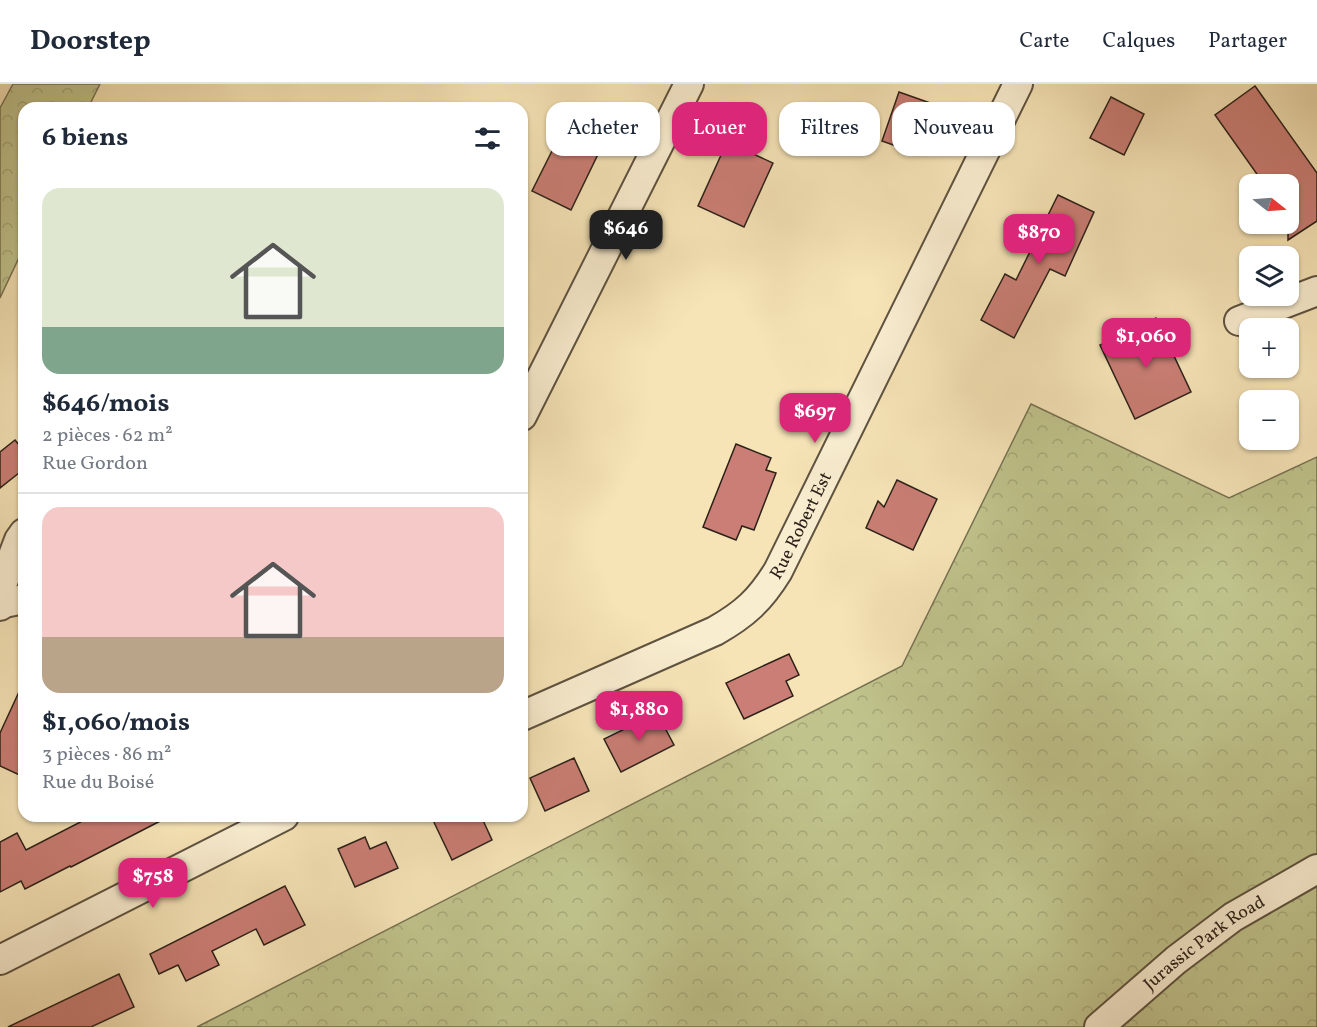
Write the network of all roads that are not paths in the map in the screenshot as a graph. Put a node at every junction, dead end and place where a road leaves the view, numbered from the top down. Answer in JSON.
{"nodes":[{"id":1,"x":689,"y":84,"type":"edge"},
{"id":2,"x":1018,"y":84,"type":"edge"},
{"id":3,"x":1317,"y":291,"type":"edge"},
{"id":4,"x":1247,"y":318,"type":"edge"},
{"id":5,"x":528,"y":404,"type":"edge"},
{"id":6,"x":18,"y":542,"type":"edge"},
{"id":7,"x":0,"y":590,"type":"edge"},
{"id":8,"x":18,"y":600,"type":"edge"},
{"id":9,"x":0,"y":606,"type":"edge"},
{"id":10,"x":528,"y":713,"type":"edge"},
{"id":11,"x":272,"y":822,"type":"edge"},
{"id":12,"x":1317,"y":869,"type":"edge"},
{"id":13,"x":0,"y":960,"type":"edge"},
{"id":14,"x":1099,"y":1027,"type":"edge"}],
"edges":[{"from":1,"to":5,"type":"street"},
{"from":2,"to":10,"type":"street","name":"Rue Robert Est"},
{"from":3,"to":4,"type":"street"},
{"from":6,"to":7,"type":"street"},
{"from":8,"to":9,"type":"street"},
{"from":11,"to":13,"type":"street"},
{"from":12,"to":14,"type":"street","name":"Jurassic Park Road"}]}
